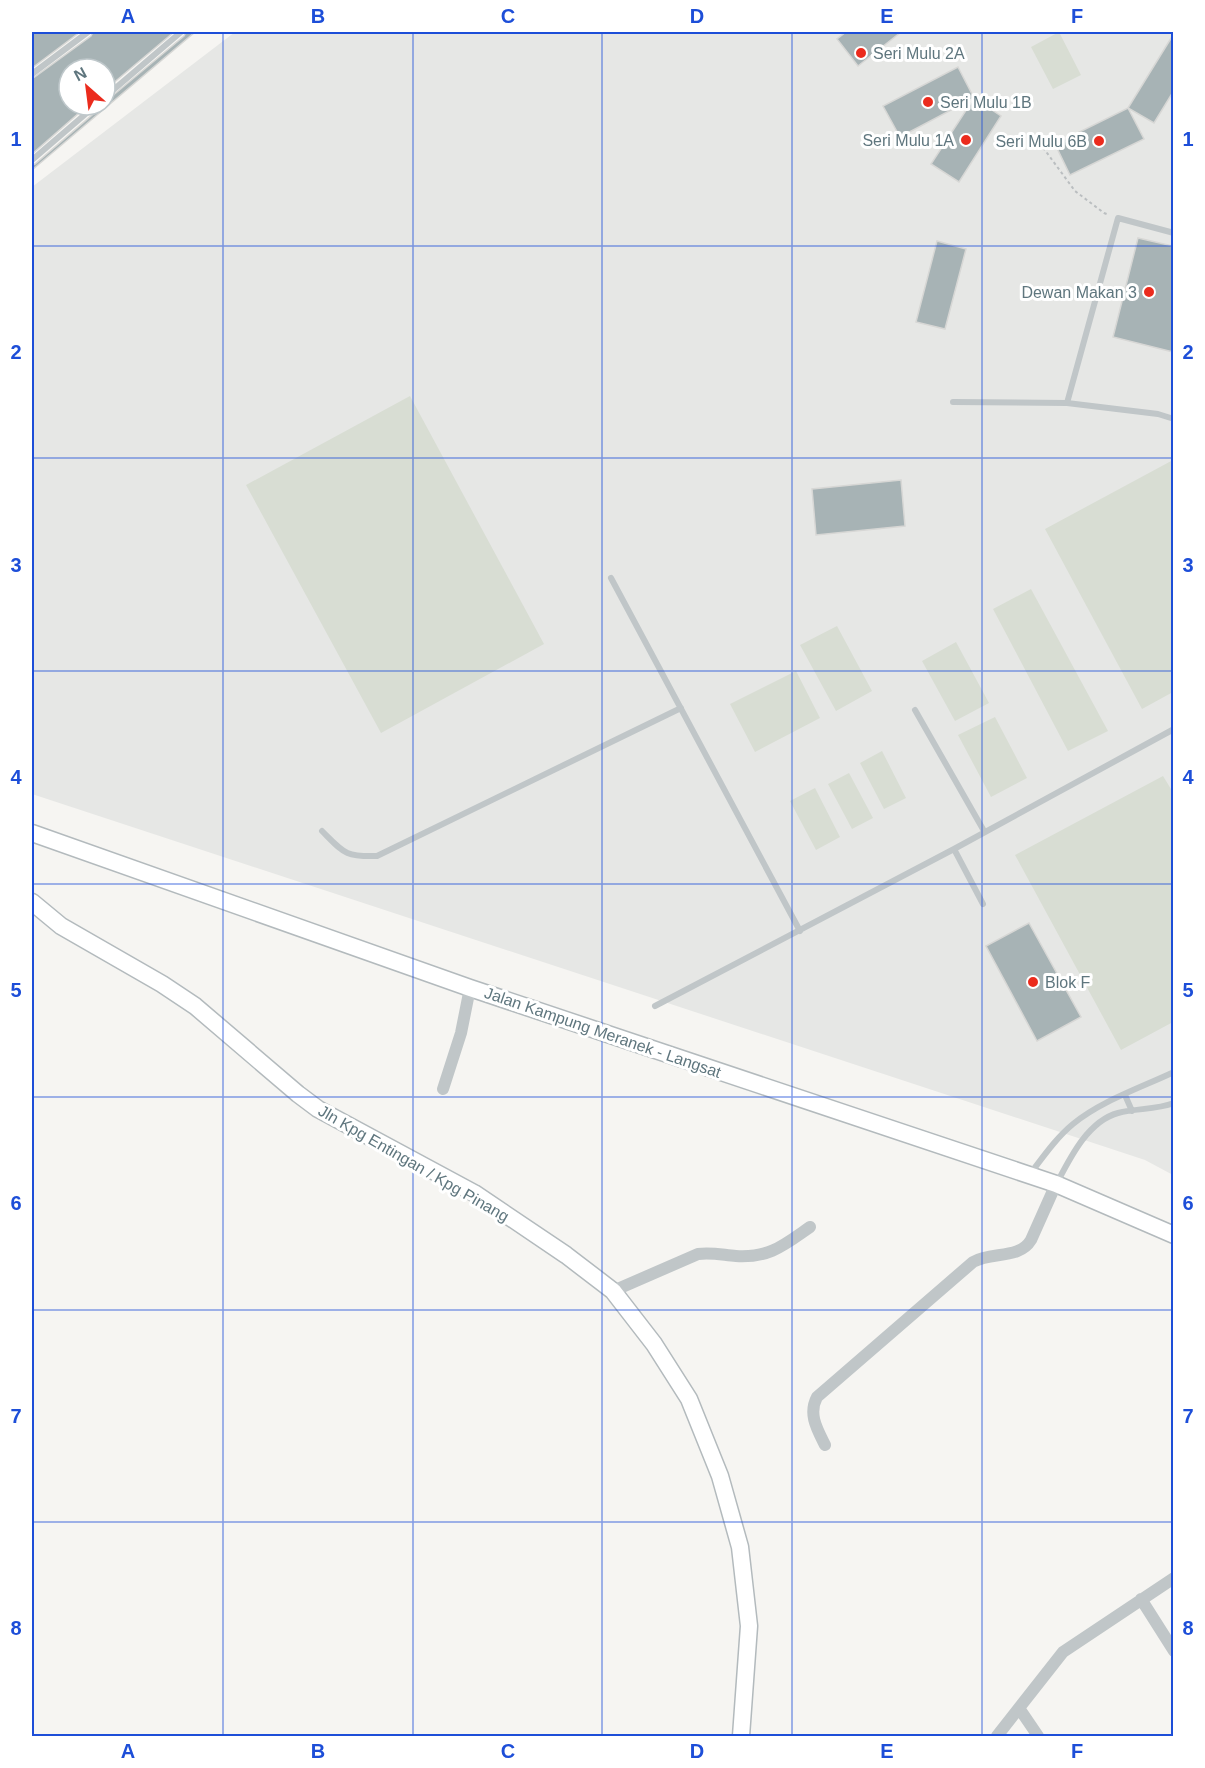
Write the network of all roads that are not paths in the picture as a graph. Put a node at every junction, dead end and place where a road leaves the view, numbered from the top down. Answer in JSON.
{"nodes":[{"id":1,"x":88,"y":32,"type":"edge"},
{"id":2,"x":181,"y":32,"type":"edge"},
{"id":3,"x":32,"y":74,"type":"edge"},
{"id":4,"x":117,"y":87,"type":"edge"},
{"id":5,"x":82,"y":117,"type":"edge"},
{"id":6,"x":32,"y":160,"type":"edge"},
{"id":7,"x":1173,"y":233,"type":"edge"},
{"id":8,"x":953,"y":402,"type":"dead end"},
{"id":9,"x":1068,"y":403,"type":"junction"},
{"id":10,"x":1173,"y":419,"type":"edge"},
{"id":11,"x":611,"y":578,"type":"dead end"},
{"id":12,"x":681,"y":708,"type":"junction"},
{"id":13,"x":915,"y":710,"type":"dead end"},
{"id":14,"x":1173,"y":729,"type":"edge"},
{"id":15,"x":322,"y":831,"type":"dead end"},
{"id":16,"x":984,"y":831,"type":"junction"},
{"id":17,"x":32,"y":833,"type":"edge"},
{"id":18,"x":954,"y":849,"type":"junction"},
{"id":19,"x":32,"y":902,"type":"edge"},
{"id":20,"x":983,"y":904,"type":"dead end"},
{"id":21,"x":800,"y":931,"type":"junction"},
{"id":22,"x":470,"y":988,"type":"junction"},
{"id":23,"x":655,"y":1006,"type":"dead end"},
{"id":24,"x":1173,"y":1072,"type":"edge"},
{"id":25,"x":443,"y":1089,"type":"dead end"},
{"id":26,"x":1125,"y":1095,"type":"junction"},
{"id":27,"x":1173,"y":1103,"type":"edge"},
{"id":28,"x":1132,"y":1111,"type":"junction"},
{"id":29,"x":1029,"y":1176,"type":"junction"},
{"id":30,"x":1056,"y":1184,"type":"junction"},
{"id":31,"x":810,"y":1227,"type":"dead end"},
{"id":32,"x":1173,"y":1235,"type":"edge"},
{"id":33,"x":614,"y":1292,"type":"junction"},
{"id":34,"x":825,"y":1445,"type":"dead end"},
{"id":35,"x":1173,"y":1578,"type":"edge"},
{"id":36,"x":1141,"y":1599,"type":"junction"},
{"id":37,"x":1173,"y":1651,"type":"edge"},
{"id":38,"x":1019,"y":1708,"type":"junction"},
{"id":39,"x":741,"y":1737,"type":"edge"},
{"id":40,"x":997,"y":1737,"type":"edge"},
{"id":41,"x":1038,"y":1737,"type":"edge"}],
"edges":[{"from":1,"to":3,"type":"lane"},
{"from":2,"to":4,"type":"lane"},
{"from":5,"to":6,"type":"lane"},
{"from":7,"to":9,"type":"lane"},
{"from":8,"to":9,"type":"lane"},
{"from":9,"to":10,"type":"lane"},
{"from":11,"to":12,"type":"lane"},
{"from":12,"to":15,"type":"lane"},
{"from":12,"to":21,"type":"lane"},
{"from":13,"to":16,"type":"lane"},
{"from":14,"to":16,"type":"lane"},
{"from":16,"to":18,"type":"lane"},
{"from":17,"to":22,"type":"main road","name":"Jalan Kampung Meranek - Langsat"},
{"from":18,"to":20,"type":"lane"},
{"from":18,"to":21,"type":"lane"},
{"from":19,"to":33,"type":"main road","name":"Jln Kpg Entingan / Kpg Pinang"},
{"from":21,"to":23,"type":"lane"},
{"from":22,"to":25,"type":"street"},
{"from":22,"to":29,"type":"main road","name":"Jalan Kampung Meranek - Langsat"},
{"from":24,"to":26,"type":"lane"},
{"from":26,"to":28,"type":"lane"},
{"from":26,"to":29,"type":"lane"},
{"from":27,"to":28,"type":"lane"},
{"from":28,"to":30,"type":"lane"},
{"from":29,"to":30,"type":"main road","name":"Jalan Kampung Meranek - Langsat"},
{"from":30,"to":32,"type":"main road","name":"Jalan Kampung Meranek - Langsat"},
{"from":30,"to":34,"type":"street"},
{"from":31,"to":33,"type":"street"},
{"from":33,"to":39,"type":"main road","name":"Jln Kpg Entingan / Kpg Pinang"},
{"from":35,"to":36,"type":"street"},
{"from":36,"to":37,"type":"street"},
{"from":36,"to":38,"type":"street"},
{"from":38,"to":40,"type":"street"},
{"from":38,"to":41,"type":"street"}]}
